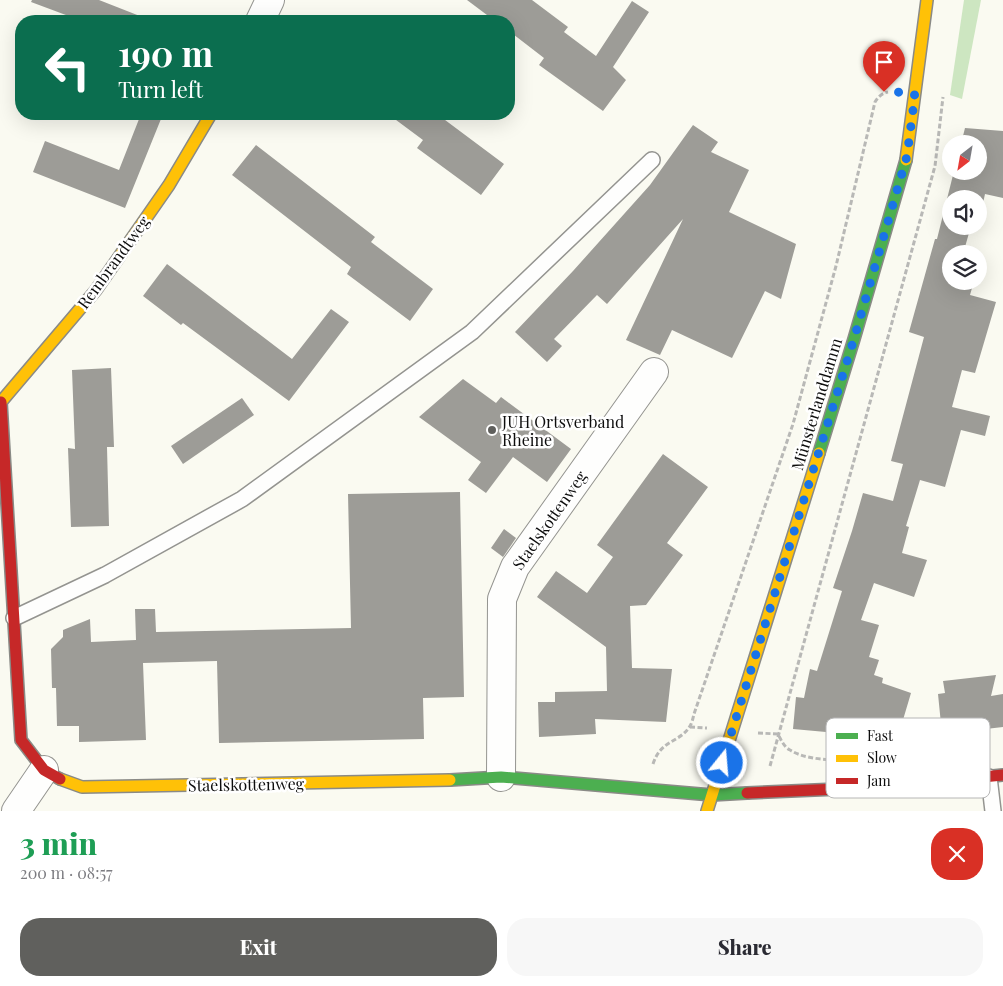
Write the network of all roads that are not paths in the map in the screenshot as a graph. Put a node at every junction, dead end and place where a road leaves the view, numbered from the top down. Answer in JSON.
{"nodes":[{"id":1,"x":270,"y":0,"type":"edge"},
{"id":2,"x":927,"y":0,"type":"edge"},
{"id":3,"x":263,"y":15,"type":"edge"},
{"id":4,"x":207,"y":120,"type":"edge"},
{"id":5,"x":652,"y":160,"type":"dead end"},
{"id":6,"x":654,"y":372,"type":"dead end"},
{"id":7,"x":1,"y":401,"type":"edge"},
{"id":8,"x":2,"y":479,"type":"edge"},
{"id":9,"x":14,"y":618,"type":"junction"},
{"id":10,"x":44,"y":770,"type":"junction"},
{"id":11,"x":996,"y":776,"type":"edge"},
{"id":12,"x":501,"y":777,"type":"junction"},
{"id":13,"x":826,"y":790,"type":"edge"},
{"id":14,"x":712,"y":795,"type":"junction"},
{"id":15,"x":16,"y":811,"type":"edge"},
{"id":16,"x":707,"y":811,"type":"edge"},
{"id":17,"x":993,"y":811,"type":"edge"}],
"edges":[{"from":1,"to":3,"type":"street"},
{"from":2,"to":14,"type":"street","name":"Münsterlanddamm"},
{"from":4,"to":7,"type":"street","name":"Rembrandtweg"},
{"from":5,"to":9,"type":"lane"},
{"from":6,"to":12,"type":"street","name":"Staelskottenweg"},
{"from":7,"to":8,"type":"street"},
{"from":8,"to":9,"type":"street"},
{"from":9,"to":10,"type":"street"},
{"from":10,"to":12,"type":"street","name":"Staelskottenweg"},
{"from":10,"to":15,"type":"street"},
{"from":11,"to":17,"type":"lane"},
{"from":12,"to":14,"type":"street","name":"Staelskottenweg"},
{"from":13,"to":14,"type":"street","name":"Staelskottenweg"},
{"from":14,"to":16,"type":"street","name":"Münsterlanddamm"}]}
